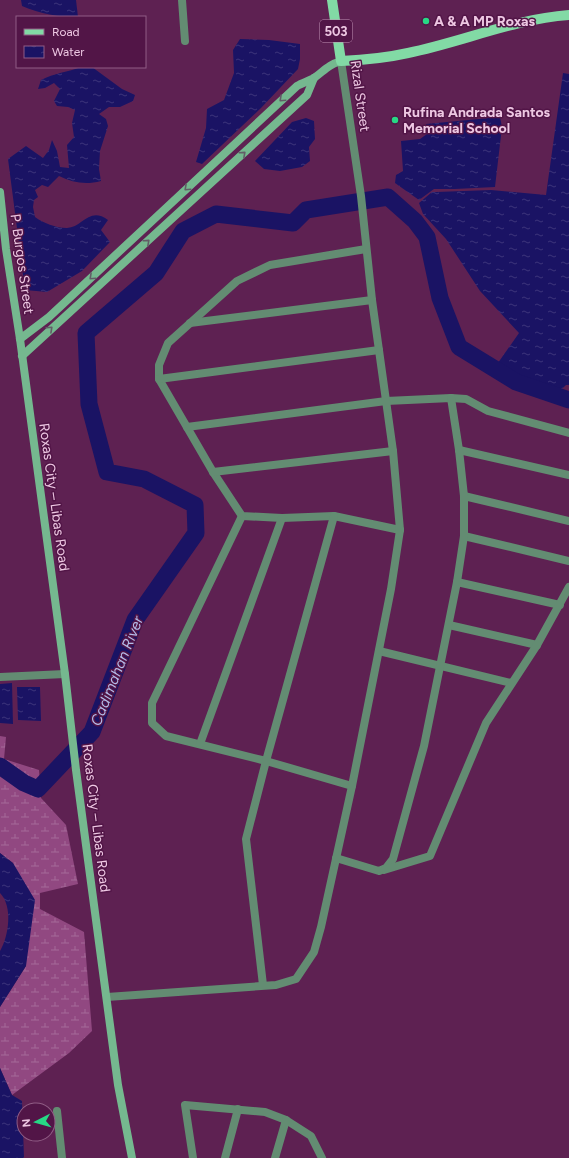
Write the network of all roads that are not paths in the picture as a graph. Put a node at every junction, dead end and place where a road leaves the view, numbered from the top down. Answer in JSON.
{"nodes":[{"id":1,"x":182,"y":0,"type":"edge"},
{"id":2,"x":332,"y":0,"type":"edge"},
{"id":3,"x":569,"y":15,"type":"edge"},
{"id":4,"x":185,"y":41,"type":"dead end"},
{"id":5,"x":341,"y":62,"type":"junction"},
{"id":6,"x":314,"y":78,"type":"junction"},
{"id":7,"x":0,"y":192,"type":"edge"},
{"id":8,"x":3,"y":249,"type":"edge"},
{"id":9,"x":366,"y":249,"type":"junction"},
{"id":10,"x":372,"y":300,"type":"junction"},
{"id":11,"x":190,"y":323,"type":"junction"},
{"id":12,"x":20,"y":339,"type":"junction"},
{"id":13,"x":379,"y":350,"type":"junction"},
{"id":14,"x":22,"y":356,"type":"junction"},
{"id":15,"x":159,"y":379,"type":"junction"},
{"id":16,"x":451,"y":398,"type":"junction"},
{"id":17,"x":386,"y":401,"type":"junction"},
{"id":18,"x":187,"y":427,"type":"junction"},
{"id":19,"x":569,"y":433,"type":"edge"},
{"id":20,"x":459,"y":450,"type":"junction"},
{"id":21,"x":394,"y":451,"type":"junction"},
{"id":22,"x":213,"y":472,"type":"junction"},
{"id":23,"x":569,"y":475,"type":"edge"},
{"id":24,"x":464,"y":496,"type":"junction"},
{"id":25,"x":242,"y":516,"type":"junction"},
{"id":26,"x":334,"y":516,"type":"junction"},
{"id":27,"x":282,"y":518,"type":"junction"},
{"id":28,"x":569,"y":521,"type":"edge"},
{"id":29,"x":400,"y":530,"type":"junction"},
{"id":30,"x":464,"y":536,"type":"junction"},
{"id":31,"x":569,"y":561,"type":"edge"},
{"id":32,"x":457,"y":582,"type":"junction"},
{"id":33,"x":569,"y":587,"type":"edge"},
{"id":34,"x":560,"y":605,"type":"junction"},
{"id":35,"x":449,"y":625,"type":"junction"},
{"id":36,"x":537,"y":645,"type":"junction"},
{"id":37,"x":379,"y":651,"type":"junction"},
{"id":38,"x":440,"y":666,"type":"junction"},
{"id":39,"x":65,"y":674,"type":"junction"},
{"id":40,"x":0,"y":676,"type":"edge"},
{"id":41,"x":512,"y":683,"type":"junction"},
{"id":42,"x":200,"y":744,"type":"junction"},
{"id":43,"x":266,"y":761,"type":"junction"},
{"id":44,"x":352,"y":786,"type":"junction"},
{"id":45,"x":336,"y":858,"type":"junction"},
{"id":46,"x":379,"y":871,"type":"junction"},
{"id":47,"x":263,"y":985,"type":"junction"},
{"id":48,"x":107,"y":997,"type":"junction"},
{"id":49,"x":238,"y":1109,"type":"junction"},
{"id":50,"x":57,"y":1111,"type":"dead end"},
{"id":51,"x":286,"y":1120,"type":"junction"},
{"id":52,"x":62,"y":1158,"type":"edge"},
{"id":53,"x":132,"y":1158,"type":"edge"},
{"id":54,"x":193,"y":1158,"type":"edge"},
{"id":55,"x":225,"y":1158,"type":"edge"},
{"id":56,"x":275,"y":1158,"type":"edge"},
{"id":57,"x":322,"y":1158,"type":"edge"}],
"edges":[{"from":1,"to":4,"type":"street"},
{"from":2,"to":5,"type":"main road","name":"Rizal Street","number":"503"},
{"from":3,"to":5,"type":"main road","number":"503"},
{"from":5,"to":6,"type":"main road"},
{"from":5,"to":9,"type":"street","name":"Rizal Street"},
{"from":6,"to":12,"type":"main road","one_way":true},
{"from":14,"to":6,"type":"main road","one_way":true},
{"from":7,"to":8,"type":"main road","name":"P. Burgos Street"},
{"from":8,"to":12,"type":"main road","name":"P. Burgos Street"},
{"from":9,"to":10,"type":"street","name":"Rizal Street"},
{"from":9,"to":11,"type":"street"},
{"from":10,"to":11,"type":"street"},
{"from":10,"to":13,"type":"street","name":"Rizal Street"},
{"from":11,"to":15,"type":"street"},
{"from":12,"to":14,"type":"main road","name":"Roxas City – Libas Road"},
{"from":13,"to":15,"type":"street"},
{"from":13,"to":17,"type":"street","name":"Rizal Street"},
{"from":14,"to":39,"type":"main road","name":"Roxas City – Libas Road"},
{"from":15,"to":18,"type":"street"},
{"from":16,"to":17,"type":"street"},
{"from":16,"to":19,"type":"street"},
{"from":16,"to":20,"type":"street"},
{"from":17,"to":18,"type":"street"},
{"from":17,"to":21,"type":"street","name":"Rizal Street"},
{"from":18,"to":22,"type":"street"},
{"from":20,"to":23,"type":"street"},
{"from":20,"to":24,"type":"street"},
{"from":21,"to":22,"type":"street"},
{"from":21,"to":29,"type":"street","name":"Rizal Street"},
{"from":22,"to":25,"type":"street"},
{"from":24,"to":28,"type":"street"},
{"from":24,"to":30,"type":"street"},
{"from":25,"to":27,"type":"street"},
{"from":25,"to":42,"type":"street"},
{"from":26,"to":27,"type":"street"},
{"from":26,"to":29,"type":"street"},
{"from":26,"to":43,"type":"street"},
{"from":27,"to":42,"type":"street"},
{"from":29,"to":37,"type":"street","name":"Rizal Street"},
{"from":30,"to":31,"type":"street"},
{"from":30,"to":32,"type":"street"},
{"from":32,"to":34,"type":"street"},
{"from":32,"to":35,"type":"street"},
{"from":33,"to":34,"type":"street"},
{"from":34,"to":36,"type":"street"},
{"from":35,"to":36,"type":"street"},
{"from":35,"to":38,"type":"street"},
{"from":36,"to":41,"type":"street"},
{"from":37,"to":38,"type":"street"},
{"from":37,"to":44,"type":"street","name":"Rizal Street"},
{"from":38,"to":41,"type":"street"},
{"from":38,"to":46,"type":"street"},
{"from":39,"to":40,"type":"street"},
{"from":39,"to":48,"type":"main road","name":"Roxas City – Libas Road"},
{"from":41,"to":46,"type":"street"},
{"from":42,"to":43,"type":"street"},
{"from":43,"to":44,"type":"street"},
{"from":43,"to":47,"type":"street"},
{"from":44,"to":45,"type":"street","name":"Rizal Street"},
{"from":45,"to":46,"type":"street"},
{"from":45,"to":47,"type":"street","name":"Rizal Street"},
{"from":47,"to":48,"type":"street","name":"Rizal Street"},
{"from":48,"to":53,"type":"main road","name":"Roxas City – Libas Road"},
{"from":49,"to":51,"type":"street"},
{"from":49,"to":54,"type":"street"},
{"from":49,"to":55,"type":"street"},
{"from":50,"to":52,"type":"street"},
{"from":51,"to":56,"type":"street"},
{"from":51,"to":57,"type":"street"}]}
